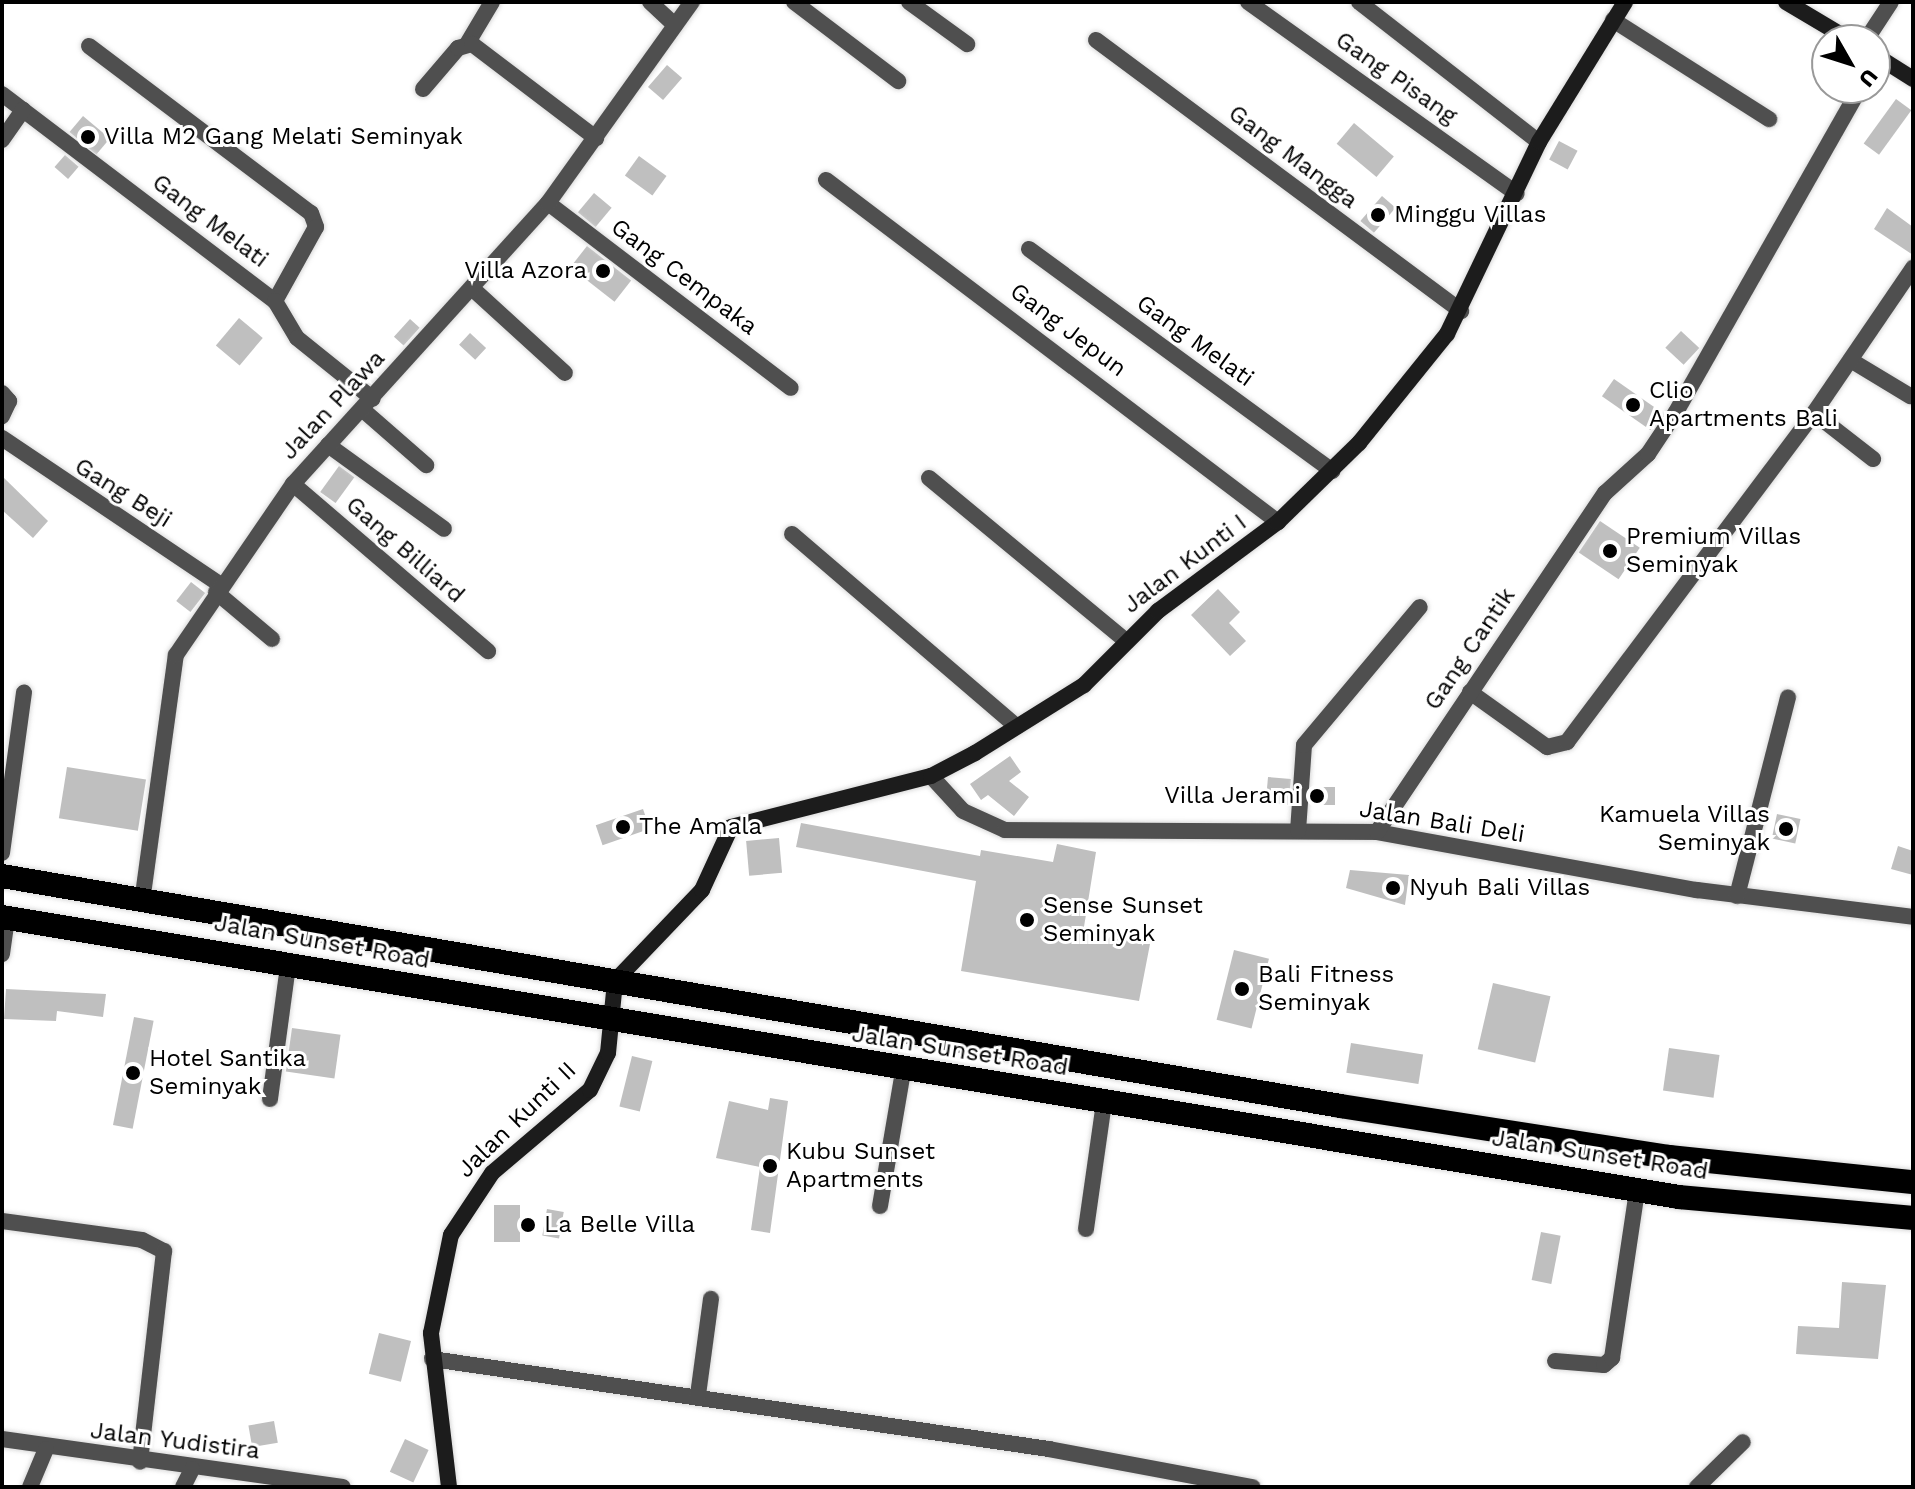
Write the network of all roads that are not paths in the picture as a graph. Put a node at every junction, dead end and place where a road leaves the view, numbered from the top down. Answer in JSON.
{"nodes":[{"id":1,"x":492,"y":2,"type":"edge"},
{"id":2,"x":650,"y":2,"type":"edge"},
{"id":3,"x":692,"y":2,"type":"edge"},
{"id":4,"x":794,"y":2,"type":"edge"},
{"id":5,"x":909,"y":2,"type":"edge"},
{"id":6,"x":1248,"y":2,"type":"edge"},
{"id":7,"x":1359,"y":2,"type":"edge"},
{"id":8,"x":1625,"y":2,"type":"edge"},
{"id":9,"x":1786,"y":2,"type":"edge"},
{"id":10,"x":1891,"y":2,"type":"edge"},
{"id":11,"x":1613,"y":20,"type":"junction"},
{"id":12,"x":1823,"y":24,"type":"edge"},
{"id":13,"x":1877,"y":24,"type":"edge"},
{"id":14,"x":675,"y":25,"type":"junction"},
{"id":15,"x":1096,"y":40,"type":"dead end"},
{"id":16,"x":467,"y":44,"type":"junction"},
{"id":17,"x":967,"y":44,"type":"dead end"},
{"id":18,"x":89,"y":46,"type":"dead end"},
{"id":19,"x":1891,"y":67,"type":"edge"},
{"id":20,"x":1913,"y":79,"type":"edge"},
{"id":21,"x":898,"y":81,"type":"dead end"},
{"id":22,"x":423,"y":89,"type":"dead end"},
{"id":23,"x":2,"y":94,"type":"edge"},
{"id":24,"x":1851,"y":104,"type":"edge"},
{"id":25,"x":23,"y":110,"type":"junction"},
{"id":26,"x":1769,"y":119,"type":"dead end"},
{"id":27,"x":596,"y":138,"type":"junction"},
{"id":28,"x":2,"y":140,"type":"edge"},
{"id":29,"x":1539,"y":142,"type":"junction"},
{"id":30,"x":826,"y":180,"type":"dead end"},
{"id":31,"x":1517,"y":194,"type":"junction"},
{"id":32,"x":548,"y":203,"type":"junction"},
{"id":33,"x":1029,"y":249,"type":"dead end"},
{"id":34,"x":1913,"y":268,"type":"edge"},
{"id":35,"x":474,"y":290,"type":"junction"},
{"id":36,"x":275,"y":301,"type":"junction"},
{"id":37,"x":1461,"y":311,"type":"junction"},
{"id":38,"x":1852,"y":361,"type":"junction"},
{"id":39,"x":565,"y":373,"type":"dead end"},
{"id":40,"x":791,"y":388,"type":"dead end"},
{"id":41,"x":2,"y":393,"type":"edge"},
{"id":42,"x":1910,"y":396,"type":"dead end"},
{"id":43,"x":368,"y":405,"type":"junction"},
{"id":44,"x":1814,"y":413,"type":"junction"},
{"id":45,"x":2,"y":416,"type":"edge"},
{"id":46,"x":2,"y":438,"type":"edge"},
{"id":47,"x":328,"y":445,"type":"junction"},
{"id":48,"x":1873,"y":459,"type":"dead end"},
{"id":49,"x":426,"y":465,"type":"dead end"},
{"id":50,"x":1332,"y":471,"type":"junction"},
{"id":51,"x":929,"y":478,"type":"dead end"},
{"id":52,"x":293,"y":484,"type":"junction"},
{"id":53,"x":1278,"y":522,"type":"junction"},
{"id":54,"x":444,"y":529,"type":"dead end"},
{"id":55,"x":792,"y":534,"type":"dead end"},
{"id":56,"x":218,"y":589,"type":"junction"},
{"id":57,"x":1420,"y":607,"type":"dead end"},
{"id":58,"x":272,"y":639,"type":"dead end"},
{"id":59,"x":1126,"y":641,"type":"junction"},
{"id":60,"x":488,"y":651,"type":"dead end"},
{"id":61,"x":24,"y":692,"type":"dead end"},
{"id":62,"x":1470,"y":692,"type":"junction"},
{"id":63,"x":1788,"y":697,"type":"dead end"},
{"id":64,"x":1017,"y":727,"type":"junction"},
{"id":65,"x":931,"y":776,"type":"junction"},
{"id":66,"x":1298,"y":831,"type":"junction"},
{"id":67,"x":1377,"y":832,"type":"junction"},
{"id":68,"x":2,"y":853,"type":"edge"},
{"id":69,"x":2,"y":876,"type":"edge"},
{"id":70,"x":1737,"y":896,"type":"junction"},
{"id":71,"x":142,"y":902,"type":"junction"},
{"id":72,"x":5,"y":917,"type":"edge"},
{"id":73,"x":1913,"y":917,"type":"edge"},
{"id":74,"x":2,"y":954,"type":"edge"},
{"id":75,"x":288,"y":965,"type":"junction"},
{"id":76,"x":615,"y":981,"type":"junction"},
{"id":77,"x":609,"y":1023,"type":"junction"},
{"id":78,"x":903,"y":1071,"type":"junction"},
{"id":79,"x":270,"y":1099,"type":"dead end"},
{"id":80,"x":1104,"y":1102,"type":"junction"},
{"id":81,"x":1913,"y":1182,"type":"edge"},
{"id":82,"x":1637,"y":1190,"type":"junction"},
{"id":83,"x":880,"y":1206,"type":"dead end"},
{"id":84,"x":1913,"y":1218,"type":"edge"},
{"id":85,"x":2,"y":1221,"type":"edge"},
{"id":86,"x":1086,"y":1229,"type":"dead end"},
{"id":87,"x":711,"y":1299,"type":"dead end"},
{"id":88,"x":432,"y":1359,"type":"junction"},
{"id":89,"x":1555,"y":1361,"type":"dead end"},
{"id":90,"x":698,"y":1395,"type":"junction"},
{"id":91,"x":2,"y":1439,"type":"edge"},
{"id":92,"x":1743,"y":1442,"type":"dead end"},
{"id":93,"x":46,"y":1449,"type":"junction"},
{"id":94,"x":140,"y":1462,"type":"junction"},
{"id":95,"x":192,"y":1469,"type":"junction"},
{"id":96,"x":30,"y":1487,"type":"edge"},
{"id":97,"x":183,"y":1487,"type":"edge"},
{"id":98,"x":343,"y":1487,"type":"edge"},
{"id":99,"x":449,"y":1487,"type":"edge"},
{"id":100,"x":1252,"y":1487,"type":"edge"},
{"id":101,"x":1697,"y":1487,"type":"edge"}],
"edges":[{"from":1,"to":16,"type":"street"},
{"from":2,"to":14,"type":"street"},
{"from":3,"to":14,"type":"street","name":"Jalan Plawa"},
{"from":4,"to":21,"type":"street"},
{"from":5,"to":17,"type":"street"},
{"from":6,"to":31,"type":"street","name":"Gang Pisang"},
{"from":7,"to":29,"type":"street"},
{"from":8,"to":11,"type":"street","name":"Jalan Kunti I"},
{"from":9,"to":12,"type":"street"},
{"from":10,"to":13,"type":"street"},
{"from":11,"to":26,"type":"street"},
{"from":11,"to":29,"type":"street","name":"Jalan Kunti I"},
{"from":14,"to":27,"type":"street","name":"Jalan Plawa"},
{"from":15,"to":37,"type":"street","name":"Gang Mangga"},
{"from":16,"to":22,"type":"street"},
{"from":16,"to":27,"type":"street"},
{"from":18,"to":36,"type":"street"},
{"from":19,"to":20,"type":"street"},
{"from":23,"to":25,"type":"street","name":"Gang Melati"},
{"from":24,"to":62,"type":"street","name":"Gang Cantik"},
{"from":25,"to":28,"type":"street"},
{"from":25,"to":36,"type":"street","name":"Gang Melati"},
{"from":27,"to":32,"type":"street","name":"Jalan Plawa"},
{"from":29,"to":31,"type":"street","name":"Jalan Kunti I"},
{"from":30,"to":53,"type":"street","name":"Gang Jepun"},
{"from":31,"to":37,"type":"street","name":"Jalan Kunti I"},
{"from":32,"to":35,"type":"street","name":"Jalan Plawa"},
{"from":32,"to":40,"type":"street","name":"Gang Cempaka"},
{"from":33,"to":50,"type":"street","name":"Gang Melati"},
{"from":34,"to":38,"type":"street"},
{"from":35,"to":39,"type":"street"},
{"from":35,"to":43,"type":"street","name":"Jalan Plawa"},
{"from":36,"to":43,"type":"street","name":"Gang Melati"},
{"from":37,"to":50,"type":"street","name":"Jalan Kunti I"},
{"from":38,"to":42,"type":"street"},
{"from":38,"to":44,"type":"street"},
{"from":41,"to":45,"type":"street"},
{"from":43,"to":47,"type":"street","name":"Jalan Plawa"},
{"from":43,"to":49,"type":"street","name":"Gang Melati"},
{"from":44,"to":48,"type":"street"},
{"from":44,"to":62,"type":"street"},
{"from":46,"to":56,"type":"street","name":"Gang Beji"},
{"from":47,"to":52,"type":"street","name":"Jalan Plawa"},
{"from":47,"to":54,"type":"street"},
{"from":50,"to":53,"type":"street","name":"Jalan Kunti I"},
{"from":51,"to":59,"type":"street"},
{"from":52,"to":56,"type":"street","name":"Jalan Plawa"},
{"from":52,"to":60,"type":"street","name":"Gang Billiard"},
{"from":53,"to":59,"type":"street","name":"Jalan Kunti I"},
{"from":55,"to":64,"type":"street"},
{"from":56,"to":58,"type":"street","name":"Gang Beji"},
{"from":56,"to":71,"type":"street","name":"Jalan Plawa"},
{"from":57,"to":66,"type":"street"},
{"from":59,"to":64,"type":"street","name":"Jalan Kunti I"},
{"from":61,"to":68,"type":"street"},
{"from":62,"to":67,"type":"street","name":"Gang Cantik"},
{"from":63,"to":70,"type":"street"},
{"from":64,"to":65,"type":"street","name":"Jalan Kunti I"},
{"from":65,"to":66,"type":"street","name":"Jalan Bali Deli"},
{"from":65,"to":76,"type":"street","name":"Jalan Kunti I"},
{"from":66,"to":67,"type":"street","name":"Jalan Bali Deli"},
{"from":67,"to":70,"type":"street","name":"Jalan Bali Deli"},
{"from":69,"to":71,"type":"highway","name":"Jalan Sunset Road"},
{"from":70,"to":73,"type":"street","name":"Jalan Bali Deli"},
{"from":71,"to":76,"type":"highway","name":"Jalan Sunset Road"},
{"from":72,"to":74,"type":"street"},
{"from":72,"to":75,"type":"highway","name":"Jalan Sunset Road"},
{"from":75,"to":77,"type":"highway","name":"Jalan Sunset Road"},
{"from":75,"to":79,"type":"street"},
{"from":76,"to":77,"type":"street"},
{"from":76,"to":81,"type":"highway","name":"Jalan Sunset Road"},
{"from":77,"to":78,"type":"highway","name":"Jalan Sunset Road"},
{"from":77,"to":88,"type":"street","name":"Jalan Kunti II"},
{"from":78,"to":80,"type":"highway","name":"Jalan Sunset Road"},
{"from":78,"to":83,"type":"street"},
{"from":80,"to":82,"type":"highway","name":"Jalan Sunset Road"},
{"from":80,"to":86,"type":"street"},
{"from":82,"to":84,"type":"highway","name":"Jalan Sunset Road"},
{"from":82,"to":89,"type":"street"},
{"from":85,"to":94,"type":"street"},
{"from":87,"to":90,"type":"street"},
{"from":88,"to":90,"type":"street"},
{"from":88,"to":99,"type":"street","name":"Jalan Kunti II"},
{"from":90,"to":100,"type":"street"},
{"from":91,"to":93,"type":"street","name":"Jalan Yudistira"},
{"from":92,"to":101,"type":"street"},
{"from":93,"to":94,"type":"street","name":"Jalan Yudistira"},
{"from":93,"to":96,"type":"street"},
{"from":94,"to":95,"type":"street","name":"Jalan Yudistira"},
{"from":95,"to":97,"type":"street"},
{"from":95,"to":98,"type":"street","name":"Jalan Yudistira"}]}
